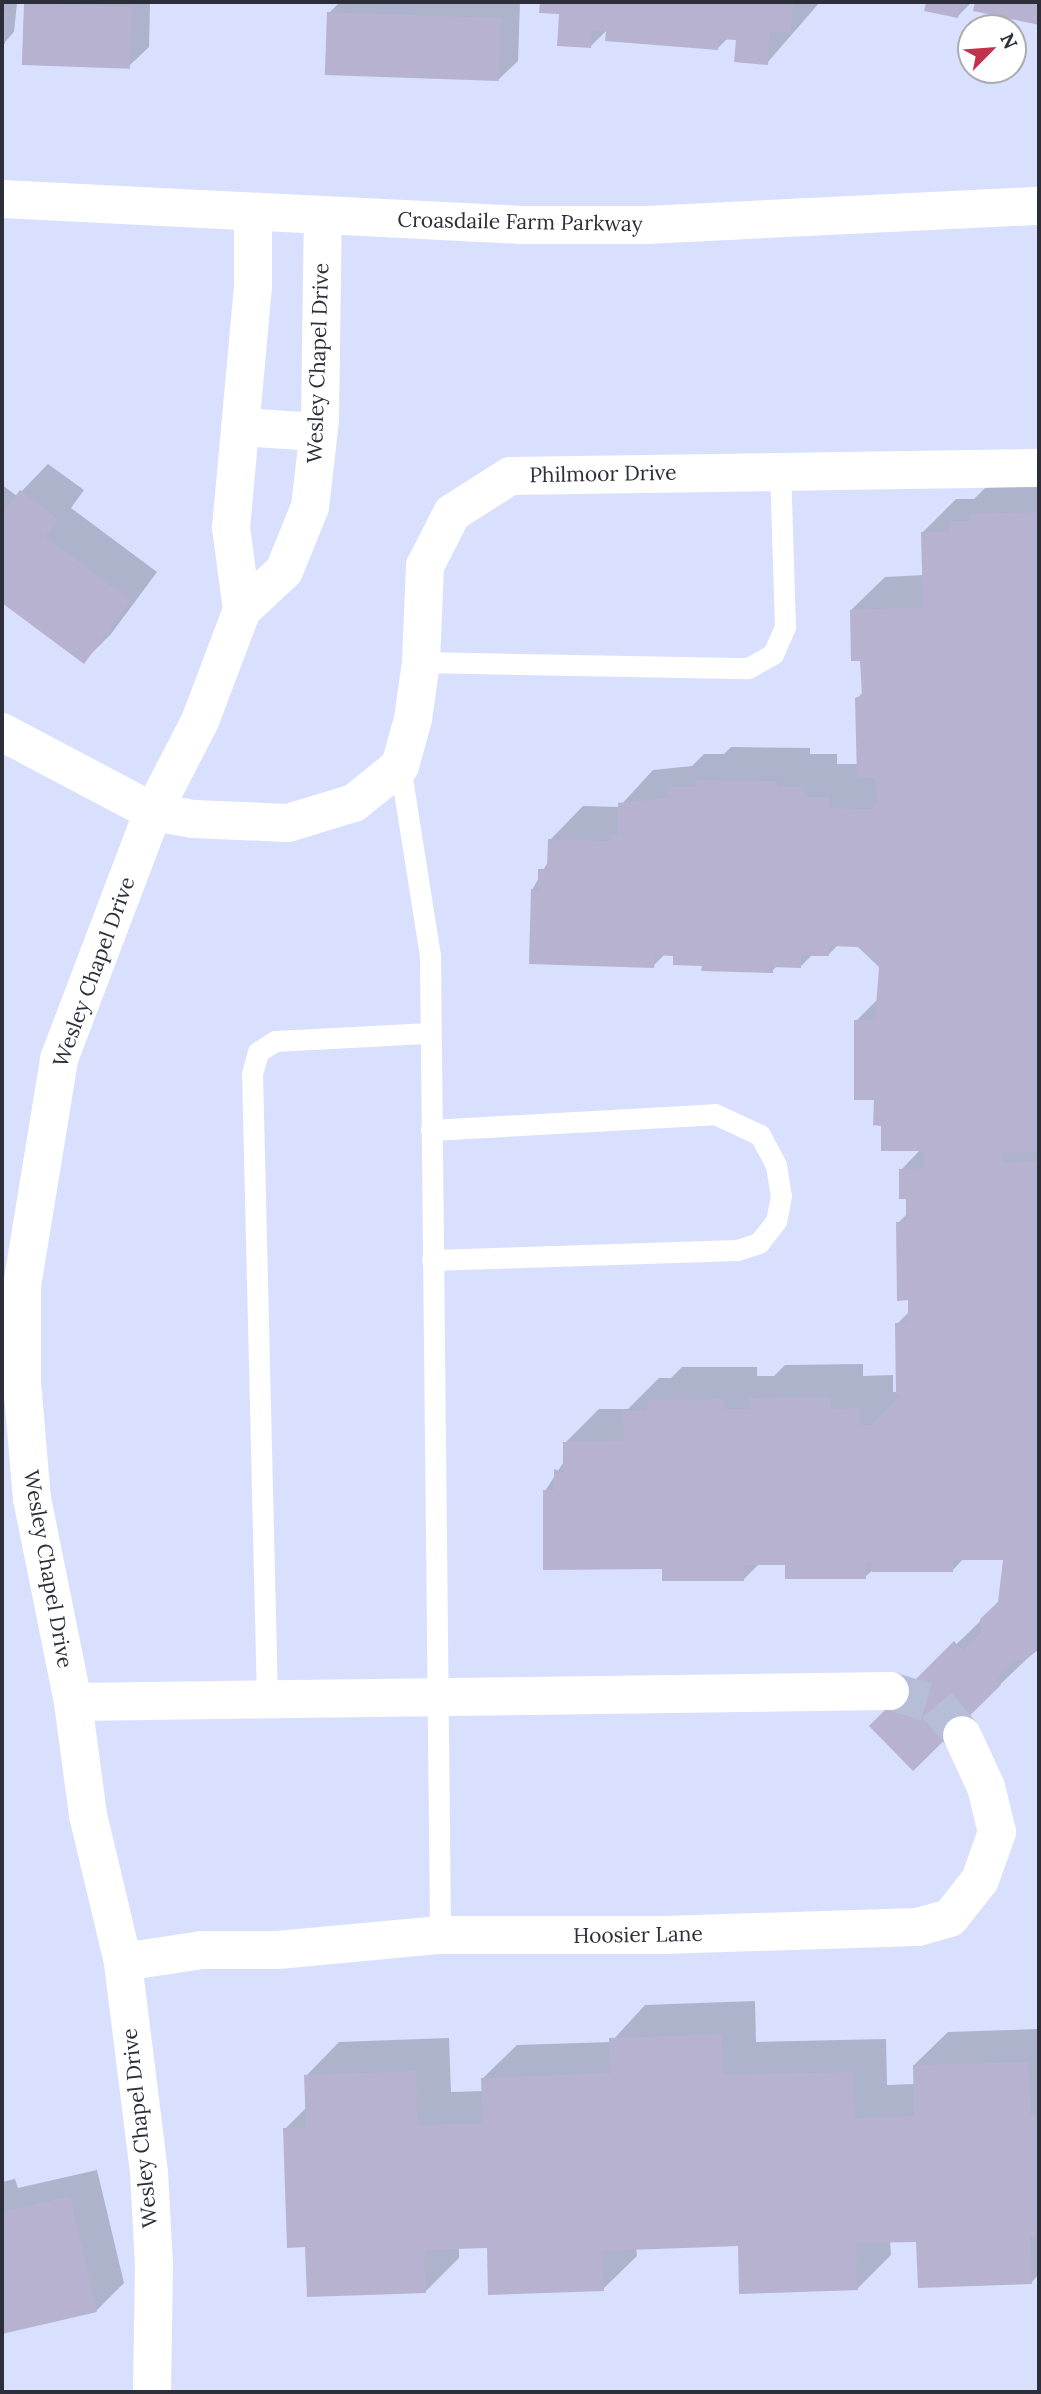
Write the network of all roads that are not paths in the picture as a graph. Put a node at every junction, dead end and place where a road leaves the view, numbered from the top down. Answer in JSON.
{"nodes":[{"id":1,"x":2,"y":200,"type":"edge"},
{"id":2,"x":1039,"y":206,"type":"edge"},
{"id":3,"x":253,"y":215,"type":"junction"},
{"id":4,"x":323,"y":217,"type":"junction"},
{"id":5,"x":240,"y":427,"type":"junction"},
{"id":6,"x":318,"y":432,"type":"junction"},
{"id":7,"x":1039,"y":468,"type":"edge"},
{"id":8,"x":780,"y":471,"type":"junction"},
{"id":9,"x":242,"y":610,"type":"junction"},
{"id":10,"x":421,"y":662,"type":"junction"},
{"id":11,"x":2,"y":732,"type":"edge"},
{"id":12,"x":400,"y":766,"type":"junction"},
{"id":13,"x":153,"y":811,"type":"junction"},
{"id":14,"x":430,"y":1033,"type":"junction"},
{"id":15,"x":431,"y":1130,"type":"junction"},
{"id":16,"x":432,"y":1260,"type":"junction"},
{"id":17,"x":12,"y":1286,"type":"edge"},
{"id":18,"x":890,"y":1691,"type":"tunnel mouth"},
{"id":19,"x":440,"y":1696,"type":"junction"},
{"id":20,"x":267,"y":1699,"type":"junction"},
{"id":21,"x":73,"y":1702,"type":"junction"},
{"id":22,"x":962,"y":1735,"type":"tunnel mouth"},
{"id":23,"x":440,"y":1935,"type":"junction"},
{"id":24,"x":122,"y":1962,"type":"junction"},
{"id":25,"x":152,"y":2392,"type":"edge"}],
"edges":[{"from":1,"to":3,"type":"street","name":"Croasdaile Farm Parkway"},
{"from":2,"to":4,"type":"street","name":"Croasdaile Farm Parkway"},
{"from":3,"to":4,"type":"street","name":"Croasdaile Farm Parkway"},
{"from":3,"to":5,"type":"street","name":"Wesley Chapel Drive"},
{"from":4,"to":6,"type":"street","name":"Wesley Chapel Drive"},
{"from":5,"to":6,"type":"street"},
{"from":5,"to":9,"type":"street","name":"Wesley Chapel Drive"},
{"from":6,"to":9,"type":"street","name":"Wesley Chapel Drive"},
{"from":7,"to":8,"type":"street","name":"Philmoor Drive"},
{"from":8,"to":10,"type":"street","name":"Philmoor Drive"},
{"from":8,"to":10,"type":"lane"},
{"from":9,"to":13,"type":"street","name":"Wesley Chapel Drive"},
{"from":10,"to":12,"type":"street","name":"Philmoor Drive"},
{"from":11,"to":13,"type":"street"},
{"from":12,"to":13,"type":"street"},
{"from":12,"to":14,"type":"lane"},
{"from":13,"to":17,"type":"street","name":"Wesley Chapel Drive"},
{"from":14,"to":15,"type":"lane"},
{"from":14,"to":20,"type":"lane"},
{"from":15,"to":16,"type":"lane"},
{"from":15,"to":16,"type":"lane"},
{"from":16,"to":19,"type":"lane"},
{"from":17,"to":21,"type":"street","name":"Wesley Chapel Drive"},
{"from":18,"to":19,"type":"street"},
{"from":19,"to":20,"type":"street"},
{"from":19,"to":23,"type":"lane"},
{"from":20,"to":21,"type":"street"},
{"from":21,"to":24,"type":"street","name":"Wesley Chapel Drive"},
{"from":22,"to":23,"type":"street","name":"Hoosier Lane"},
{"from":23,"to":24,"type":"street","name":"Hoosier Lane"},
{"from":24,"to":25,"type":"street","name":"Wesley Chapel Drive"}]}
